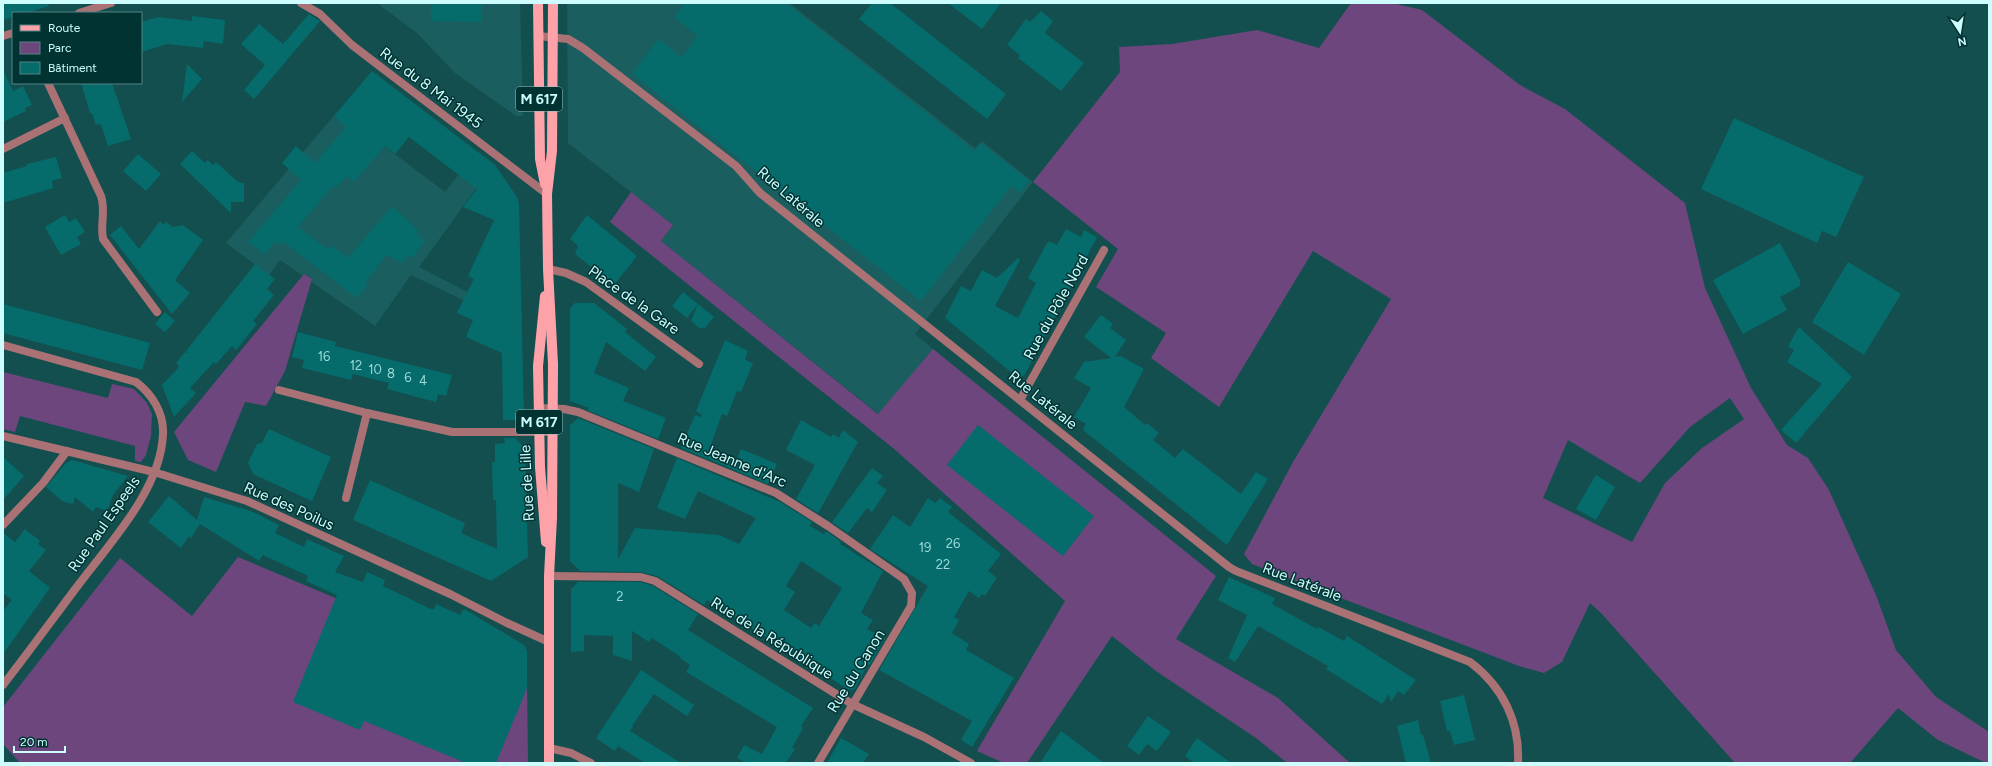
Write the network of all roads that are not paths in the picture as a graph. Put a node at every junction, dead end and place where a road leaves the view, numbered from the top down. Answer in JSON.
{"nodes":[{"id":1,"x":111,"y":3,"type":"edge"},
{"id":2,"x":301,"y":3,"type":"edge"},
{"id":3,"x":538,"y":3,"type":"edge"},
{"id":4,"x":553,"y":3,"type":"edge"},
{"id":5,"x":82,"y":12,"type":"edge"},
{"id":6,"x":538,"y":36,"type":"junction"},
{"id":7,"x":554,"y":38,"type":"junction"},
{"id":8,"x":48,"y":84,"type":"edge"},
{"id":9,"x":65,"y":118,"type":"junction"},
{"id":10,"x":3,"y":149,"type":"edge"},
{"id":11,"x":547,"y":194,"type":"junction"},
{"id":12,"x":1104,"y":250,"type":"dead end"},
{"id":13,"x":548,"y":269,"type":"junction"},
{"id":14,"x":157,"y":312,"type":"dead end"},
{"id":15,"x":3,"y":345,"type":"edge"},
{"id":16,"x":699,"y":364,"type":"dead end"},
{"id":17,"x":279,"y":390,"type":"dead end"},
{"id":18,"x":1020,"y":400,"type":"junction"},
{"id":19,"x":539,"y":408,"type":"junction"},
{"id":20,"x":553,"y":408,"type":"junction"},
{"id":21,"x":367,"y":413,"type":"junction"},
{"id":22,"x":540,"y":432,"type":"junction"},
{"id":23,"x":553,"y":432,"type":"junction"},
{"id":24,"x":3,"y":436,"type":"edge"},
{"id":25,"x":67,"y":452,"type":"junction"},
{"id":26,"x":154,"y":472,"type":"junction"},
{"id":27,"x":346,"y":498,"type":"dead end"},
{"id":28,"x":3,"y":525,"type":"edge"},
{"id":29,"x":549,"y":576,"type":"junction"},
{"id":30,"x":912,"y":592,"type":"joint"},
{"id":31,"x":549,"y":642,"type":"junction"},
{"id":32,"x":3,"y":685,"type":"edge"},
{"id":33,"x":852,"y":704,"type":"junction"},
{"id":34,"x":549,"y":748,"type":"junction"},
{"id":35,"x":549,"y":763,"type":"edge"},
{"id":36,"x":591,"y":763,"type":"edge"},
{"id":37,"x":818,"y":763,"type":"edge"},
{"id":38,"x":971,"y":763,"type":"edge"},
{"id":39,"x":1518,"y":763,"type":"edge"}],
"edges":[{"from":1,"to":5,"type":"street"},
{"from":2,"to":11,"type":"street","name":"Rue du 8 Mai 1945"},
{"from":3,"to":6,"type":"main road","name":"Rue de Lille","number":"M 617"},
{"from":4,"to":7,"type":"main road","name":"Rue de Lille","number":"M 617"},
{"from":6,"to":7,"type":"street","name":"Rue Latérale"},
{"from":6,"to":11,"type":"main road","name":"Rue de Lille","number":"M 617"},
{"from":7,"to":11,"type":"main road","name":"Rue de Lille","number":"M 617"},
{"from":7,"to":18,"type":"street","name":"Rue Latérale"},
{"from":8,"to":9,"type":"street"},
{"from":9,"to":10,"type":"street"},
{"from":9,"to":14,"type":"street"},
{"from":11,"to":13,"type":"main road","name":"Rue de Lille","number":"M 617"},
{"from":12,"to":18,"type":"street","name":"Rue du Pôle Nord"},
{"from":13,"to":16,"type":"street","name":"Place de la Gare"},
{"from":13,"to":19,"type":"main road","name":"Rue de Lille","number":"M 617"},
{"from":13,"to":20,"type":"main road","name":"Rue de Lille","number":"M 617"},
{"from":15,"to":26,"type":"street","name":"Rue Paul Espeels"},
{"from":17,"to":21,"type":"street"},
{"from":18,"to":39,"type":"street","name":"Rue Latérale"},
{"from":19,"to":20,"type":"street","name":"Rue Jeanne d'Arc"},
{"from":19,"to":22,"type":"main road","name":"Rue de Lille","number":"M 617"},
{"from":20,"to":23,"type":"main road","name":"Rue de Lille","number":"M 617"},
{"from":20,"to":30,"type":"street","name":"Rue Jeanne d'Arc"},
{"from":21,"to":22,"type":"street"},
{"from":21,"to":27,"type":"street"},
{"from":22,"to":23,"type":"street"},
{"from":22,"to":29,"type":"main road","name":"Rue de Lille","number":"M 617"},
{"from":23,"to":29,"type":"main road","name":"Rue de Lille","number":"M 617"},
{"from":24,"to":25,"type":"street","name":"Rue des Poilus"},
{"from":25,"to":26,"type":"street","name":"Rue des Poilus"},
{"from":25,"to":28,"type":"street"},
{"from":26,"to":31,"type":"street","name":"Rue des Poilus"},
{"from":26,"to":32,"type":"street","name":"Rue Paul Espeels"},
{"from":29,"to":31,"type":"main road","name":"Rue de Lille","number":"M 617"},
{"from":29,"to":33,"type":"street","name":"Rue de la République"},
{"from":30,"to":33,"type":"street","name":"Rue du Canon"},
{"from":31,"to":34,"type":"main road","name":"Rue de Lille","number":"M 617"},
{"from":33,"to":37,"type":"street","name":"Rue du Canon"},
{"from":33,"to":38,"type":"street","name":"Rue de la République"},
{"from":34,"to":35,"type":"main road","name":"Rue de Lille","number":"M 617"},
{"from":34,"to":36,"type":"street"}]}
